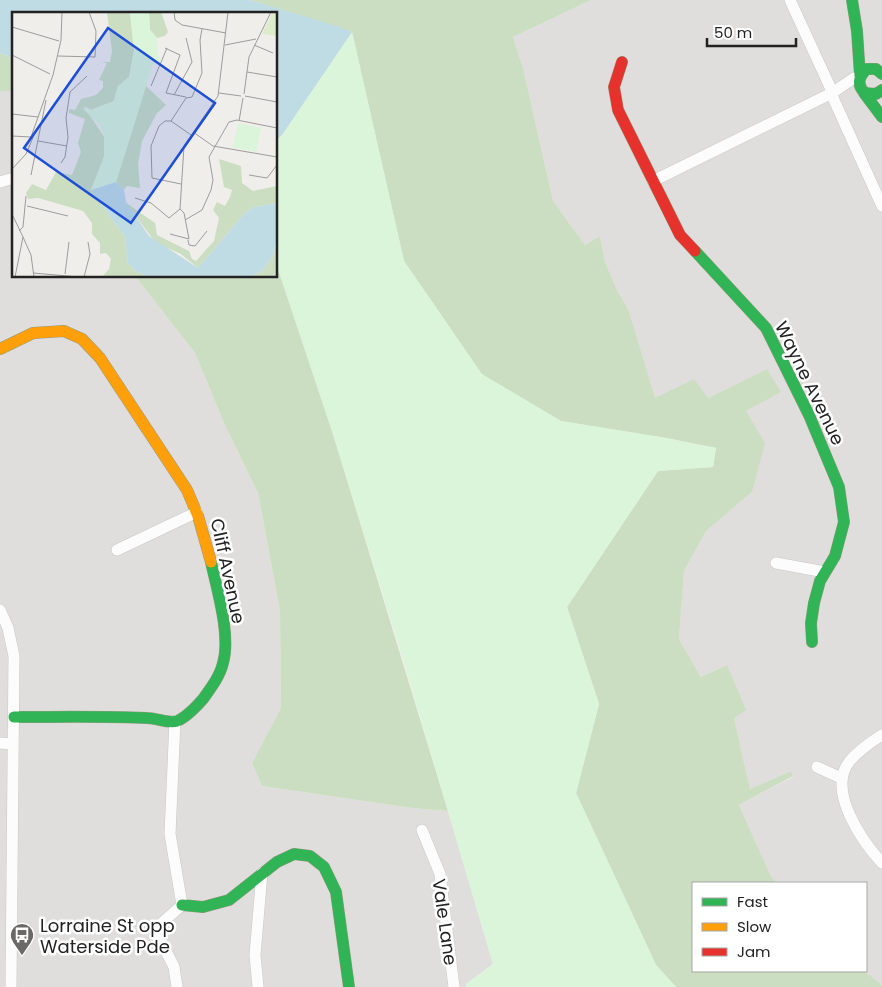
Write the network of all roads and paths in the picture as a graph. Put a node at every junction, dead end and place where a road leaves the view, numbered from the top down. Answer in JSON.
{"nodes":[{"id":1,"x":790,"y":0,"type":"edge"},
{"id":2,"x":852,"y":0,"type":"edge"},
{"id":3,"x":857,"y":31,"type":"junction"},
{"id":4,"x":622,"y":62,"type":"dead end"},
{"id":5,"x":880,"y":72,"type":"edge"},
{"id":6,"x":860,"y":77,"type":"junction"},
{"id":7,"x":882,"y":90,"type":"edge"},
{"id":8,"x":863,"y":91,"type":"junction"},
{"id":9,"x":832,"y":93,"type":"junction"},
{"id":10,"x":882,"y":117,"type":"edge"},
{"id":11,"x":653,"y":180,"type":"junction"},
{"id":12,"x":882,"y":206,"type":"edge"},
{"id":13,"x":0,"y":349,"type":"edge"},
{"id":14,"x":197,"y":512,"type":"junction"},
{"id":15,"x":117,"y":550,"type":"dead end"},
{"id":16,"x":776,"y":563,"type":"dead end"},
{"id":17,"x":825,"y":572,"type":"junction"},
{"id":18,"x":0,"y":610,"type":"edge"},
{"id":19,"x":812,"y":642,"type":"dead end"},
{"id":20,"x":14,"y":717,"type":"junction"},
{"id":21,"x":175,"y":721,"type":"junction"},
{"id":22,"x":882,"y":735,"type":"edge"},
{"id":23,"x":0,"y":743,"type":"edge"},
{"id":24,"x":13,"y":744,"type":"junction"},
{"id":25,"x":817,"y":767,"type":"dead end"},
{"id":26,"x":841,"y":778,"type":"junction"},
{"id":27,"x":422,"y":830,"type":"dead end"},
{"id":28,"x":882,"y":863,"type":"edge"},
{"id":29,"x":262,"y":873,"type":"junction"},
{"id":30,"x":182,"y":905,"type":"junction"},
{"id":31,"x":11,"y":987,"type":"edge"},
{"id":32,"x":177,"y":987,"type":"edge"},
{"id":33,"x":258,"y":987,"type":"edge"},
{"id":34,"x":349,"y":987,"type":"edge"},
{"id":35,"x":454,"y":987,"type":"edge"}],
"edges":[{"from":1,"to":9,"type":"street"},
{"from":2,"to":3,"type":"street"},
{"from":3,"to":5,"type":"street"},
{"from":3,"to":6,"type":"street"},
{"from":4,"to":11,"type":"street","name":"Wayne Avenue"},
{"from":5,"to":6,"type":"street"},
{"from":6,"to":8,"type":"street"},
{"from":6,"to":9,"type":"street"},
{"from":7,"to":8,"type":"street"},
{"from":8,"to":9,"type":"street"},
{"from":8,"to":10,"type":"street"},
{"from":9,"to":11,"type":"street"},
{"from":9,"to":12,"type":"street"},
{"from":11,"to":17,"type":"street","name":"Wayne Avenue"},
{"from":13,"to":14,"type":"street","name":"Cliff Avenue"},
{"from":14,"to":15,"type":"street"},
{"from":14,"to":21,"type":"street","name":"Cliff Avenue"},
{"from":16,"to":17,"type":"street"},
{"from":17,"to":19,"type":"street","name":"Wayne Avenue"},
{"from":18,"to":20,"type":"street"},
{"from":20,"to":21,"type":"street"},
{"from":20,"to":24,"type":"street"},
{"from":21,"to":30,"type":"street"},
{"from":22,"to":26,"type":"street"},
{"from":23,"to":24,"type":"street"},
{"from":24,"to":31,"type":"street"},
{"from":25,"to":26,"type":"street"},
{"from":26,"to":28,"type":"street"},
{"from":27,"to":35,"type":"street","name":"Vale Lane"},
{"from":29,"to":30,"type":"street"},
{"from":29,"to":33,"type":"street"},
{"from":29,"to":34,"type":"street"},
{"from":30,"to":32,"type":"street"}]}
